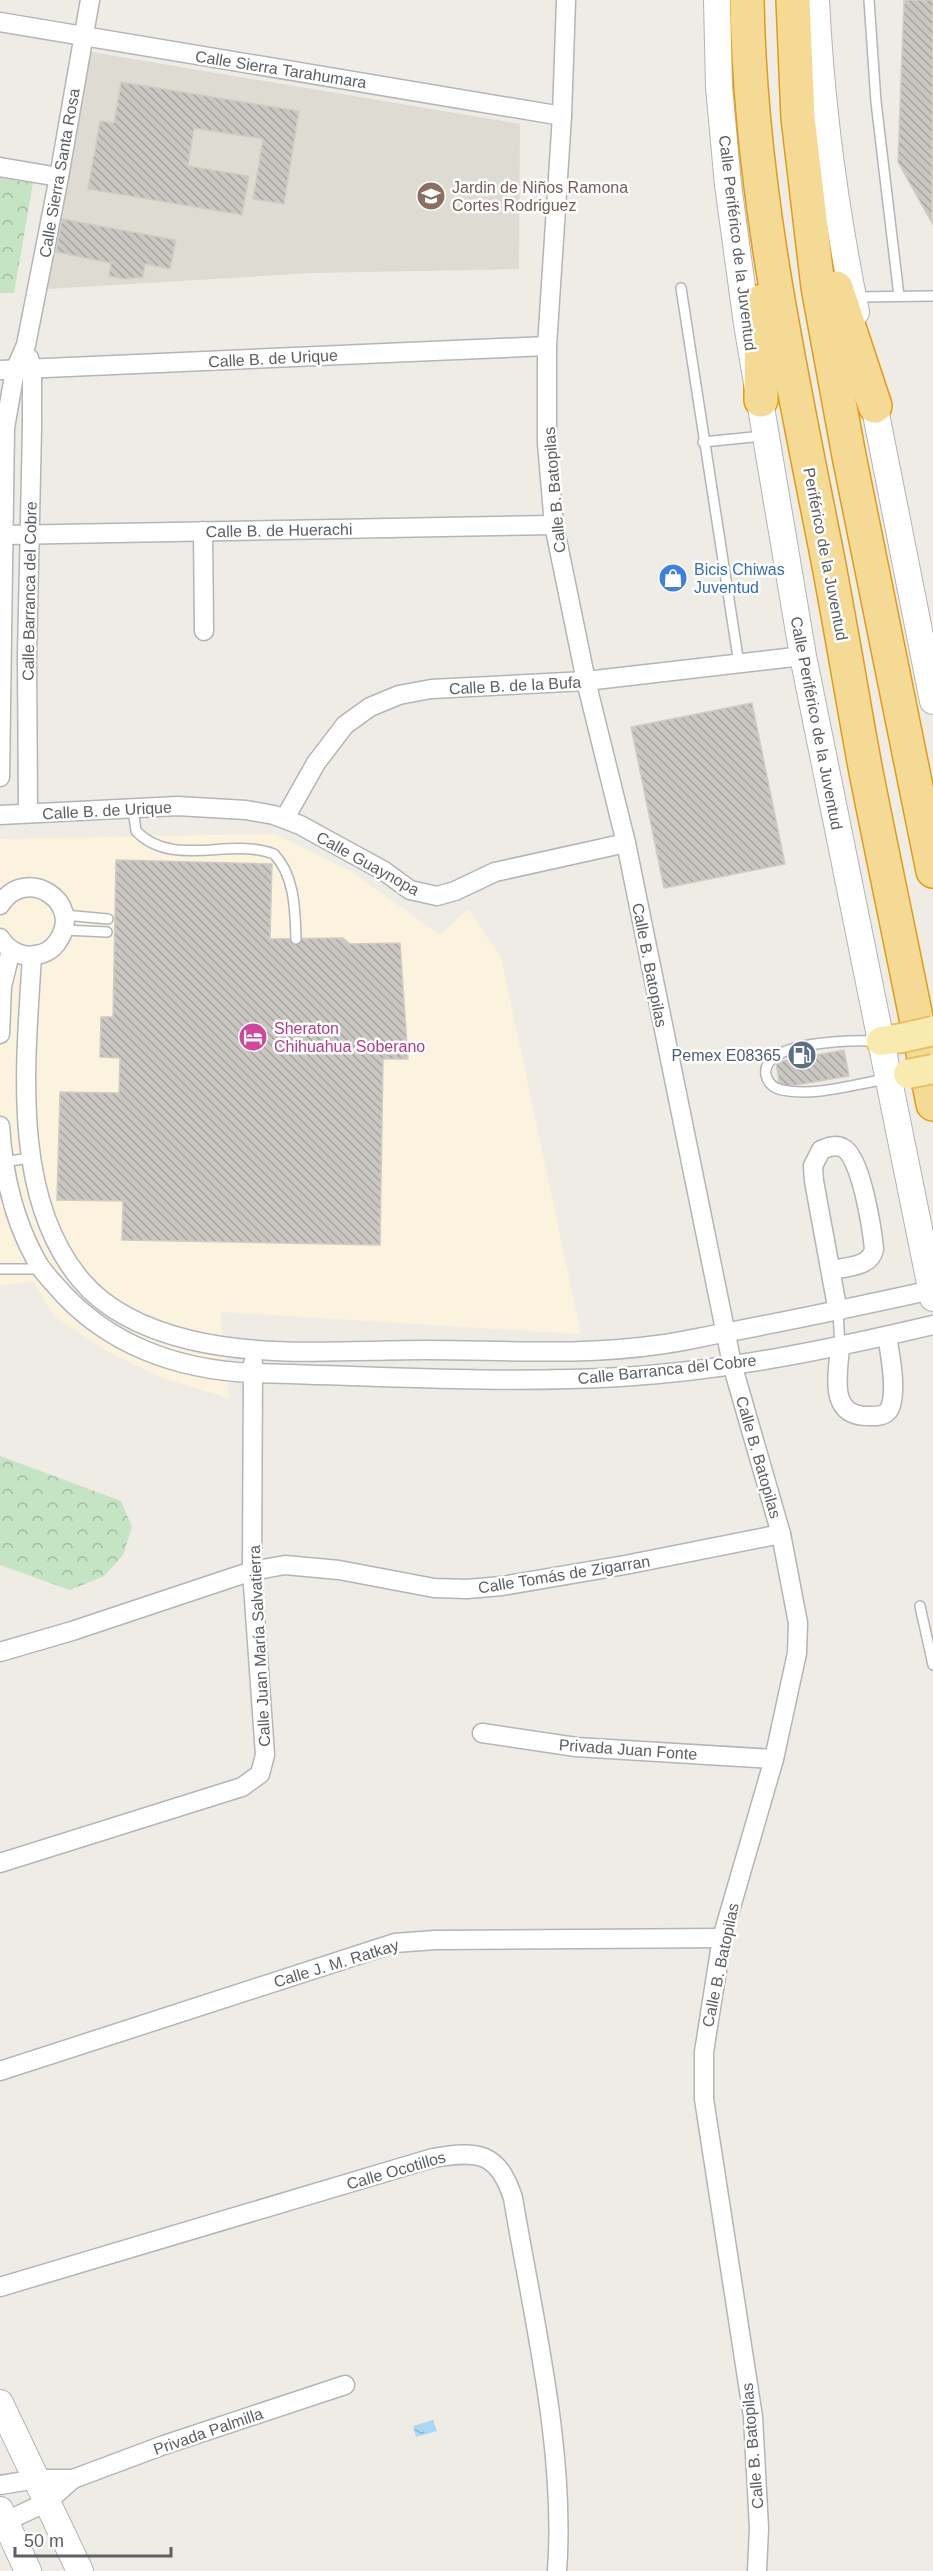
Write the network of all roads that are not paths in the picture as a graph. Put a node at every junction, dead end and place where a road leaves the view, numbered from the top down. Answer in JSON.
{"nodes":[{"id":1,"x":90,"y":0,"type":"edge"},
{"id":2,"x":566,"y":0,"type":"edge"},
{"id":3,"x":717,"y":0,"type":"edge"},
{"id":4,"x":747,"y":0,"type":"edge"},
{"id":5,"x":793,"y":0,"type":"edge"},
{"id":6,"x":816,"y":0,"type":"edge"},
{"id":7,"x":869,"y":0,"type":"edge"},
{"id":8,"x":0,"y":21,"type":"edge"},
{"id":9,"x":82,"y":36,"type":"junction"},
{"id":10,"x":562,"y":116,"type":"junction"},
{"id":11,"x":0,"y":166,"type":"edge"},
{"id":12,"x":59,"y":177,"type":"junction"},
{"id":13,"x":807,"y":200,"type":"junction"},
{"id":14,"x":764,"y":221,"type":"junction"},
{"id":15,"x":681,"y":288,"type":"dead end"},
{"id":16,"x":899,"y":296,"type":"junction"},
{"id":17,"x":933,"y":296,"type":"edge"},
{"id":18,"x":853,"y":297,"type":"junction"},
{"id":19,"x":546,"y":346,"type":"junction"},
{"id":20,"x":16,"y":370,"type":"edge"},
{"id":21,"x":760,"y":400,"type":"junction"},
{"id":22,"x":874,"y":406,"type":"junction"},
{"id":23,"x":767,"y":436,"type":"junction"},
{"id":24,"x":703,"y":442,"type":"junction"},
{"id":25,"x":554,"y":525,"type":"junction"},
{"id":26,"x":203,"y":531,"type":"junction"},
{"id":27,"x":30,"y":534,"type":"junction"},
{"id":28,"x":4,"y":535,"type":"junction"},
{"id":29,"x":204,"y":631,"type":"dead end"},
{"id":30,"x":1,"y":655,"type":"edge"},
{"id":31,"x":27,"y":655,"type":"junction"},
{"id":32,"x":803,"y":656,"type":"junction"},
{"id":33,"x":739,"y":664,"type":"junction"},
{"id":34,"x":586,"y":681,"type":"junction"},
{"id":35,"x":933,"y":701,"type":"edge"},
{"id":36,"x":0,"y":777,"type":"edge"},
{"id":37,"x":133,"y":809,"type":"junction"},
{"id":38,"x":28,"y":813,"type":"junction"},
{"id":39,"x":0,"y":815,"type":"edge"},
{"id":40,"x":285,"y":818,"type":"junction"},
{"id":41,"x":626,"y":843,"type":"junction"},
{"id":42,"x":933,"y":871,"type":"edge"},
{"id":43,"x":0,"y":905,"type":"edge"},
{"id":44,"x":108,"y":919,"type":"dead end"},
{"id":45,"x":64,"y":923,"type":"junction"},
{"id":46,"x":107,"y":932,"type":"dead end"},
{"id":47,"x":296,"y":939,"type":"dead end"},
{"id":48,"x":6,"y":944,"type":"edge"},
{"id":49,"x":32,"y":956,"type":"junction"},
{"id":50,"x":1,"y":986,"type":"edge"},
{"id":51,"x":0,"y":1024,"type":"edge"},
{"id":52,"x":933,"y":1031,"type":"edge"},
{"id":53,"x":892,"y":1040,"type":"junction"},
{"id":54,"x":910,"y":1074,"type":"edge"},
{"id":55,"x":933,"y":1104,"type":"edge"},
{"id":56,"x":0,"y":1126,"type":"edge"},
{"id":57,"x":30,"y":1158,"type":"junction"},
{"id":58,"x":1,"y":1162,"type":"edge"},
{"id":59,"x":0,"y":1269,"type":"edge"},
{"id":60,"x":41,"y":1269,"type":"junction"},
{"id":61,"x":831,"y":1270,"type":"junction"},
{"id":62,"x":932,"y":1294,"type":"edge"},
{"id":63,"x":838,"y":1312,"type":"junction"},
{"id":64,"x":124,"y":1315,"type":"junction"},
{"id":65,"x":933,"y":1325,"type":"edge"},
{"id":66,"x":726,"y":1332,"type":"junction"},
{"id":67,"x":113,"y":1335,"type":"junction"},
{"id":68,"x":887,"y":1336,"type":"junction"},
{"id":69,"x":840,"y":1347,"type":"junction"},
{"id":70,"x":253,"y":1350,"type":"junction"},
{"id":71,"x":561,"y":1351,"type":"junction"},
{"id":72,"x":732,"y":1364,"type":"junction"},
{"id":73,"x":253,"y":1373,"type":"junction"},
{"id":74,"x":563,"y":1380,"type":"junction"},
{"id":75,"x":781,"y":1534,"type":"junction"},
{"id":76,"x":252,"y":1570,"type":"junction"},
{"id":77,"x":920,"y":1606,"type":"dead end"},
{"id":78,"x":0,"y":1652,"type":"edge"},
{"id":79,"x":933,"y":1665,"type":"edge"},
{"id":80,"x":482,"y":1733,"type":"dead end"},
{"id":81,"x":774,"y":1760,"type":"junction"},
{"id":82,"x":0,"y":1863,"type":"edge"},
{"id":83,"x":722,"y":1938,"type":"junction"},
{"id":84,"x":0,"y":2071,"type":"edge"},
{"id":85,"x":0,"y":2287,"type":"edge"},
{"id":86,"x":345,"y":2385,"type":"dead end"},
{"id":87,"x":0,"y":2403,"type":"edge"},
{"id":88,"x":37,"y":2479,"type":"junction"},
{"id":89,"x":73,"y":2479,"type":"junction"},
{"id":90,"x":0,"y":2485,"type":"edge"},
{"id":91,"x":48,"y":2502,"type":"junction"},
{"id":92,"x":2,"y":2518,"type":"edge"},
{"id":93,"x":28,"y":2571,"type":"edge"},
{"id":94,"x":80,"y":2571,"type":"edge"},
{"id":95,"x":557,"y":2571,"type":"edge"},
{"id":96,"x":757,"y":2571,"type":"edge"}],
"edges":[{"from":1,"to":9,"type":"street","name":"Calle Sierra Santa Rosa"},
{"from":2,"to":10,"type":"street","name":"Calle B. Batopilas"},
{"from":3,"to":21,"type":"main road","name":"Calle Periférico de la Juventud"},
{"from":4,"to":14,"type":"highway","name":"Periférico de la Juventud"},
{"from":5,"to":13,"type":"highway"},
{"from":6,"to":18,"type":"main road"},
{"from":7,"to":16,"type":"lane"},
{"from":8,"to":9,"type":"street","name":"Calle Sierra Tarahumara"},
{"from":9,"to":10,"type":"street","name":"Calle Sierra Tarahumara"},
{"from":9,"to":12,"type":"street","name":"Calle Sierra Santa Rosa"},
{"from":10,"to":19,"type":"street","name":"Calle B. Batopilas"},
{"from":11,"to":12,"type":"street"},
{"from":12,"to":20,"type":"street","name":"Calle Sierra Santa Rosa"},
{"from":13,"to":22,"type":"highway"},
{"from":13,"to":42,"type":"highway"},
{"from":14,"to":21,"type":"highway"},
{"from":14,"to":55,"type":"highway","name":"Periférico de la Juventud"},
{"from":15,"to":24,"type":"lane"},
{"from":16,"to":17,"type":"lane"},
{"from":16,"to":18,"type":"lane"},
{"from":18,"to":22,"type":"main road"},
{"from":19,"to":20,"type":"street","name":"Calle B. de Urique"},
{"from":19,"to":25,"type":"street","name":"Calle B. Batopilas"},
{"from":20,"to":27,"type":"street","name":"Calle Barranca del Cobre"},
{"from":20,"to":28,"type":"street","name":"Calle Barranca del Cobre"},
{"from":21,"to":23,"type":"main road","name":"Calle Periférico de la Juventud"},
{"from":22,"to":35,"type":"main road"},
{"from":23,"to":24,"type":"lane"},
{"from":23,"to":32,"type":"main road","name":"Calle Periférico de la Juventud"},
{"from":24,"to":33,"type":"lane"},
{"from":25,"to":26,"type":"street","name":"Calle B. de Huerachi"},
{"from":25,"to":34,"type":"street","name":"Calle B. Batopilas"},
{"from":26,"to":27,"type":"street","name":"Calle B. de Huerachi"},
{"from":26,"to":29,"type":"street"},
{"from":27,"to":28,"type":"street","name":"Calle B. de Huerachi"},
{"from":27,"to":31,"type":"street","name":"Calle Barranca del Cobre"},
{"from":28,"to":30,"type":"street","name":"Calle Barranca del Cobre"},
{"from":30,"to":31,"type":"street"},
{"from":30,"to":36,"type":"street","name":"Calle Barranca del Cobre"},
{"from":31,"to":38,"type":"street","name":"Calle Barranca del Cobre"},
{"from":32,"to":33,"type":"street","name":"Calle B. de la Bufa"},
{"from":32,"to":53,"type":"main road","name":"Calle Periférico de la Juventud"},
{"from":33,"to":34,"type":"street","name":"Calle B. de la Bufa"},
{"from":34,"to":40,"type":"street","name":"Calle B. de la Bufa"},
{"from":34,"to":41,"type":"street","name":"Calle B. Batopilas"},
{"from":37,"to":38,"type":"street","name":"Calle B. de Urique"},
{"from":37,"to":40,"type":"street","name":"Calle B. de Urique"},
{"from":37,"to":47,"type":"lane"},
{"from":38,"to":39,"type":"street","name":"Calle B. de Urique"},
{"from":40,"to":41,"type":"street","name":"Calle Guaynopa"},
{"from":41,"to":66,"type":"street","name":"Calle B. Batopilas"},
{"from":43,"to":45,"type":"street"},
{"from":44,"to":45,"type":"lane"},
{"from":45,"to":46,"type":"lane"},
{"from":45,"to":49,"type":"street"},
{"from":48,"to":49,"type":"street"},
{"from":48,"to":50,"type":"street"},
{"from":49,"to":57,"type":"street","name":"Calle Barranca del Cobre"},
{"from":50,"to":51,"type":"street"},
{"from":52,"to":53,"type":"main road","bridge":true},
{"from":53,"to":54,"type":"main road","name":"Calle Periférico de la Juventud"},
{"from":53,"to":54,"type":"lane"},
{"from":54,"to":62,"type":"main road","name":"Calle Periférico de la Juventud"},
{"from":56,"to":58,"type":"street","name":"Calle Barranca del Cobre"},
{"from":57,"to":58,"type":"lane"},
{"from":57,"to":64,"type":"street","name":"Calle Barranca del Cobre"},
{"from":58,"to":60,"type":"street","name":"Calle Barranca del Cobre"},
{"from":59,"to":60,"type":"lane"},
{"from":60,"to":67,"type":"street","name":"Calle Barranca del Cobre"},
{"from":61,"to":61,"type":"street"},
{"from":61,"to":63,"type":"street"},
{"from":62,"to":63,"type":"street","name":"Calle Barranca del Cobre"},
{"from":63,"to":66,"type":"street","name":"Calle Barranca del Cobre"},
{"from":63,"to":69,"type":"lane"},
{"from":64,"to":67,"type":"street"},
{"from":64,"to":70,"type":"street","name":"Calle Barranca del Cobre"},
{"from":65,"to":68,"type":"street","name":"Calle Barranca del Cobre"},
{"from":66,"to":71,"type":"street","name":"Calle Barranca del Cobre"},
{"from":66,"to":72,"type":"street","name":"Calle B. Batopilas"},
{"from":67,"to":73,"type":"street","name":"Calle Barranca del Cobre"},
{"from":68,"to":69,"type":"street","name":"Calle Barranca del Cobre"},
{"from":68,"to":69,"type":"street"},
{"from":69,"to":72,"type":"street","name":"Calle Barranca del Cobre"},
{"from":70,"to":71,"type":"street","name":"Calle Barranca del Cobre"},
{"from":70,"to":73,"type":"street","name":"Calle Juan María Salvatierra"},
{"from":71,"to":74,"type":"street"},
{"from":72,"to":74,"type":"street","name":"Calle Barranca del Cobre"},
{"from":72,"to":75,"type":"street","name":"Calle B. Batopilas"},
{"from":73,"to":74,"type":"street","name":"Calle Barranca del Cobre"},
{"from":73,"to":76,"type":"street","name":"Calle Juan María Salvatierra"},
{"from":75,"to":76,"type":"street","name":"Calle Tomás de Zigarran"},
{"from":75,"to":81,"type":"street","name":"Calle B. Batopilas"},
{"from":76,"to":78,"type":"street","name":"Calle Tomás de Zigarran"},
{"from":76,"to":82,"type":"street","name":"Calle Juan María Salvatierra"},
{"from":77,"to":79,"type":"lane"},
{"from":80,"to":81,"type":"street","name":"Privada Juan Fonte"},
{"from":81,"to":83,"type":"street","name":"Calle B. Batopilas"},
{"from":83,"to":84,"type":"street","name":"Calle J. M. Ratkay"},
{"from":83,"to":96,"type":"street","name":"Calle B. Batopilas"},
{"from":85,"to":95,"type":"street","name":"Calle Ocotillos"},
{"from":86,"to":89,"type":"street","name":"Privada Palmilla"},
{"from":87,"to":88,"type":"main road"},
{"from":88,"to":89,"type":"street","name":"Privada Palmilla"},
{"from":88,"to":90,"type":"street","name":"Privada Palmilla"},
{"from":88,"to":91,"type":"main road"},
{"from":89,"to":91,"type":"street","name":"Privada Palmilla"},
{"from":91,"to":92,"type":"street","name":"Privada Palmilla"},
{"from":91,"to":94,"type":"main road"},
{"from":92,"to":93,"type":"main road"}]}
